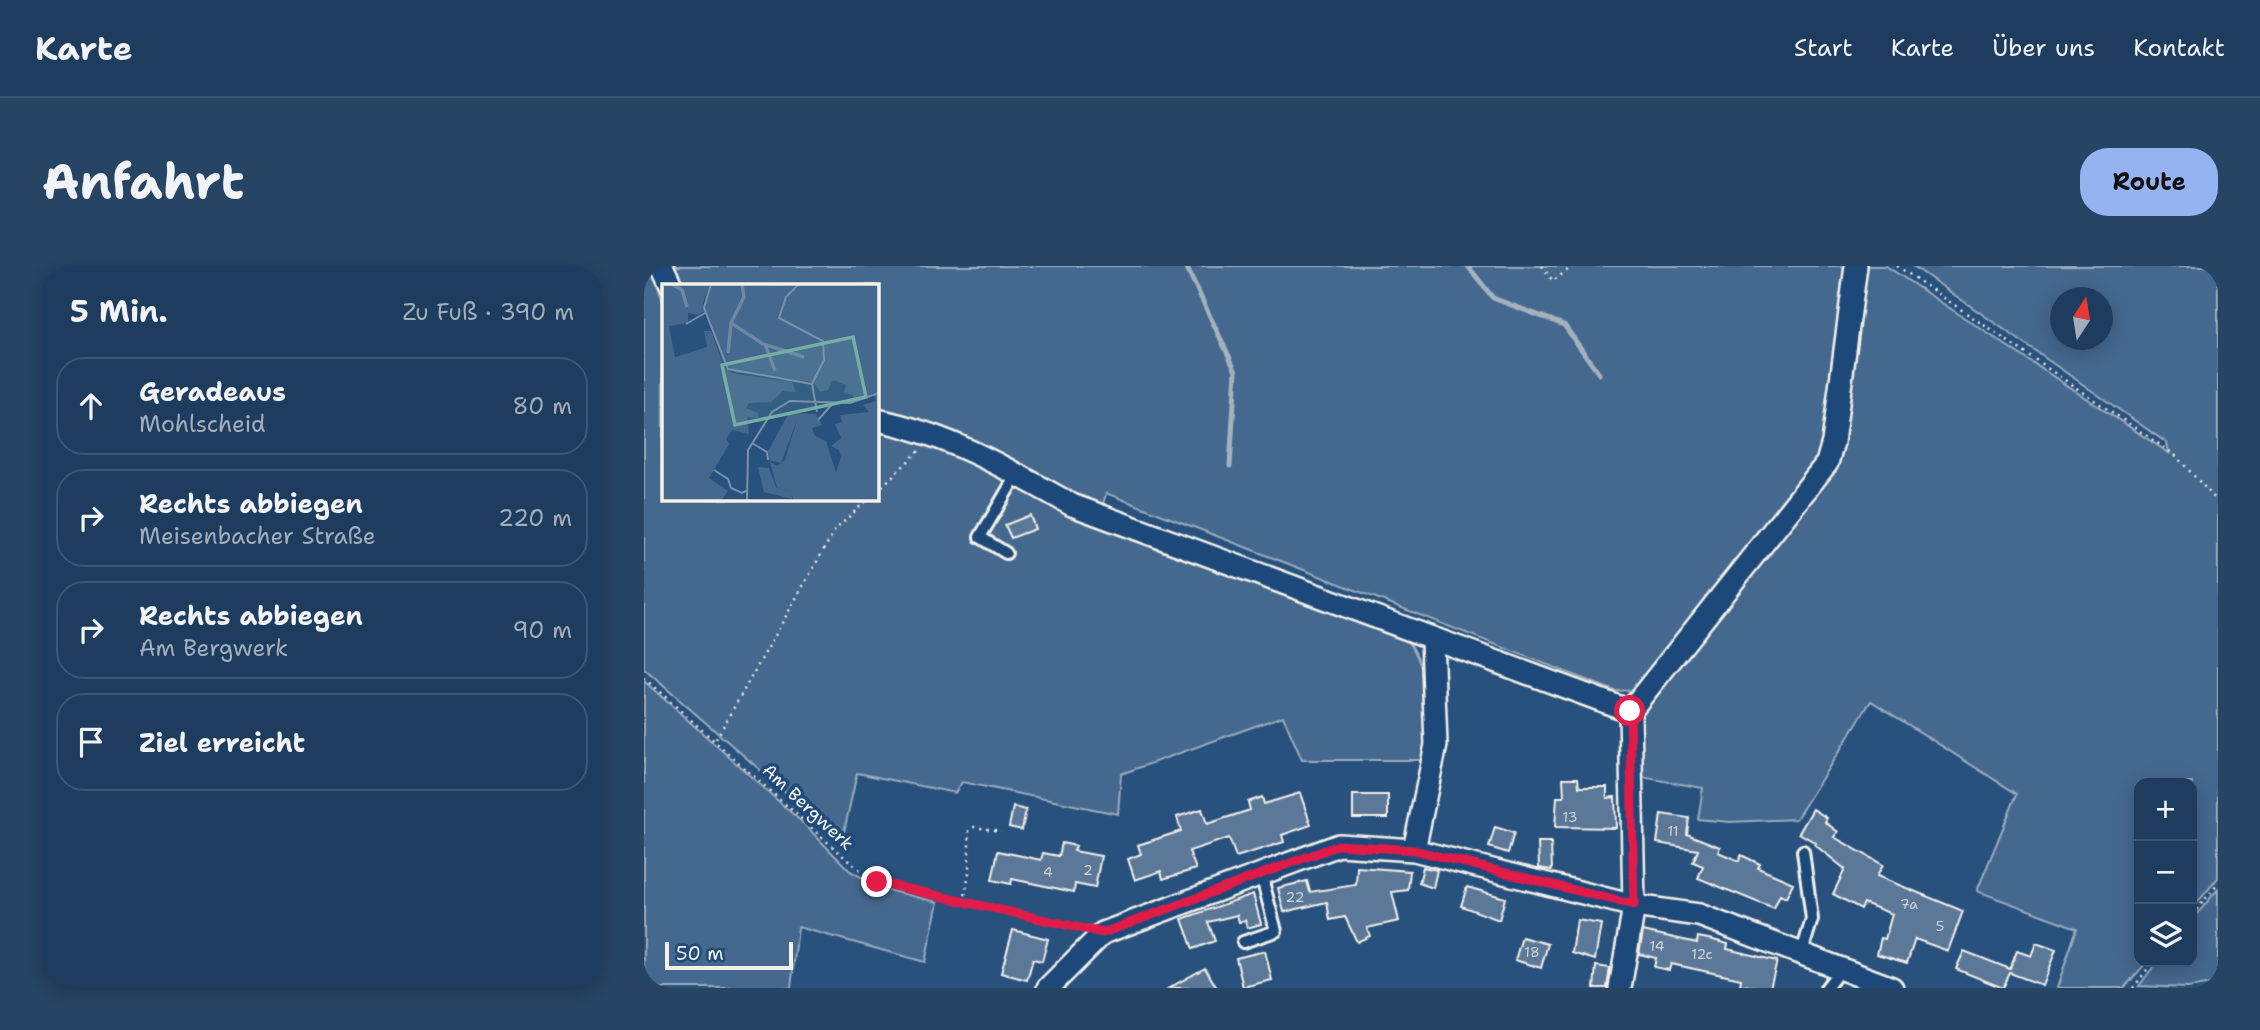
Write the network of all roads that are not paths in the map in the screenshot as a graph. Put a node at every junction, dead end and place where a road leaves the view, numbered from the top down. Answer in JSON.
{"nodes":[{"id":1,"x":662,"y":266,"type":"edge"},
{"id":2,"x":1856,"y":266,"type":"edge"},
{"id":3,"x":671,"y":284,"type":"edge"},
{"id":4,"x":878,"y":420,"type":"edge"},
{"id":5,"x":1017,"y":474,"type":"junction"},
{"id":6,"x":1006,"y":553,"type":"dead end"},
{"id":7,"x":1432,"y":639,"type":"junction"},
{"id":8,"x":1630,"y":711,"type":"junction"},
{"id":9,"x":1414,"y":850,"type":"junction"},
{"id":10,"x":1802,"y":851,"type":"dead end"},
{"id":11,"x":1261,"y":874,"type":"junction"},
{"id":12,"x":1634,"y":905,"type":"junction"},
{"id":13,"x":1243,"y":942,"type":"dead end"},
{"id":14,"x":1802,"y":952,"type":"junction"},
{"id":15,"x":1841,"y":969,"type":"junction"},
{"id":16,"x":1048,"y":988,"type":"edge"},
{"id":17,"x":1620,"y":988,"type":"edge"},
{"id":18,"x":1826,"y":988,"type":"edge"},
{"id":19,"x":1892,"y":988,"type":"edge"}],
"edges":[{"from":1,"to":3,"type":"street"},
{"from":2,"to":8,"type":"street"},
{"from":4,"to":5,"type":"street"},
{"from":5,"to":6,"type":"lane"},
{"from":5,"to":7,"type":"street"},
{"from":7,"to":8,"type":"street"},
{"from":7,"to":9,"type":"street"},
{"from":8,"to":12,"type":"street"},
{"from":9,"to":11,"type":"street"},
{"from":9,"to":12,"type":"street"},
{"from":10,"to":14,"type":"lane"},
{"from":11,"to":13,"type":"lane"},
{"from":11,"to":16,"type":"street"},
{"from":12,"to":14,"type":"street"},
{"from":12,"to":17,"type":"street"},
{"from":14,"to":15,"type":"street"},
{"from":15,"to":18,"type":"lane"},
{"from":15,"to":19,"type":"street"}]}
